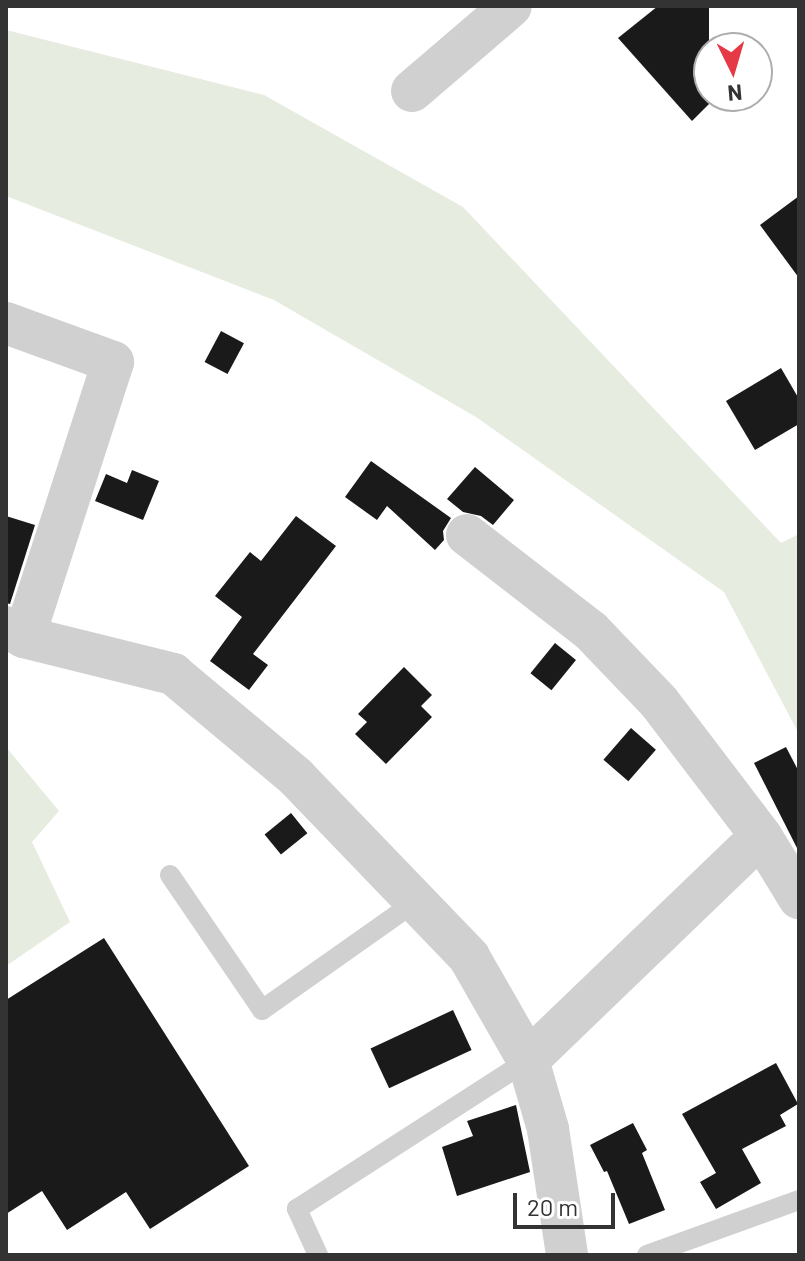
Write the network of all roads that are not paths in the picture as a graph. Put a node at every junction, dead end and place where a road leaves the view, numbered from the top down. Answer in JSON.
{"nodes":[{"id":1,"x":511,"y":6,"type":"edge"},
{"id":2,"x":412,"y":91,"type":"dead end"},
{"id":3,"x":6,"y":323,"type":"edge"},
{"id":4,"x":467,"y":535,"type":"dead end"},
{"id":5,"x":15,"y":632,"type":"edge"},
{"id":6,"x":761,"y":836,"type":"junction"},
{"id":7,"x":170,"y":875,"type":"dead end"},
{"id":8,"x":799,"y":898,"type":"edge"},
{"id":9,"x":418,"y":900,"type":"junction"},
{"id":10,"x":528,"y":1060,"type":"junction"},
{"id":11,"x":799,"y":1200,"type":"edge"},
{"id":12,"x":318,"y":1255,"type":"edge"},
{"id":13,"x":567,"y":1255,"type":"edge"},
{"id":14,"x":647,"y":1255,"type":"edge"}],
"edges":[{"from":1,"to":2,"type":"street"},
{"from":3,"to":5,"type":"street"},
{"from":4,"to":6,"type":"street"},
{"from":5,"to":9,"type":"street"},
{"from":6,"to":8,"type":"street"},
{"from":6,"to":10,"type":"street"},
{"from":7,"to":9,"type":"lane"},
{"from":9,"to":10,"type":"street"},
{"from":10,"to":12,"type":"lane"},
{"from":10,"to":13,"type":"street"},
{"from":11,"to":14,"type":"lane"}]}
